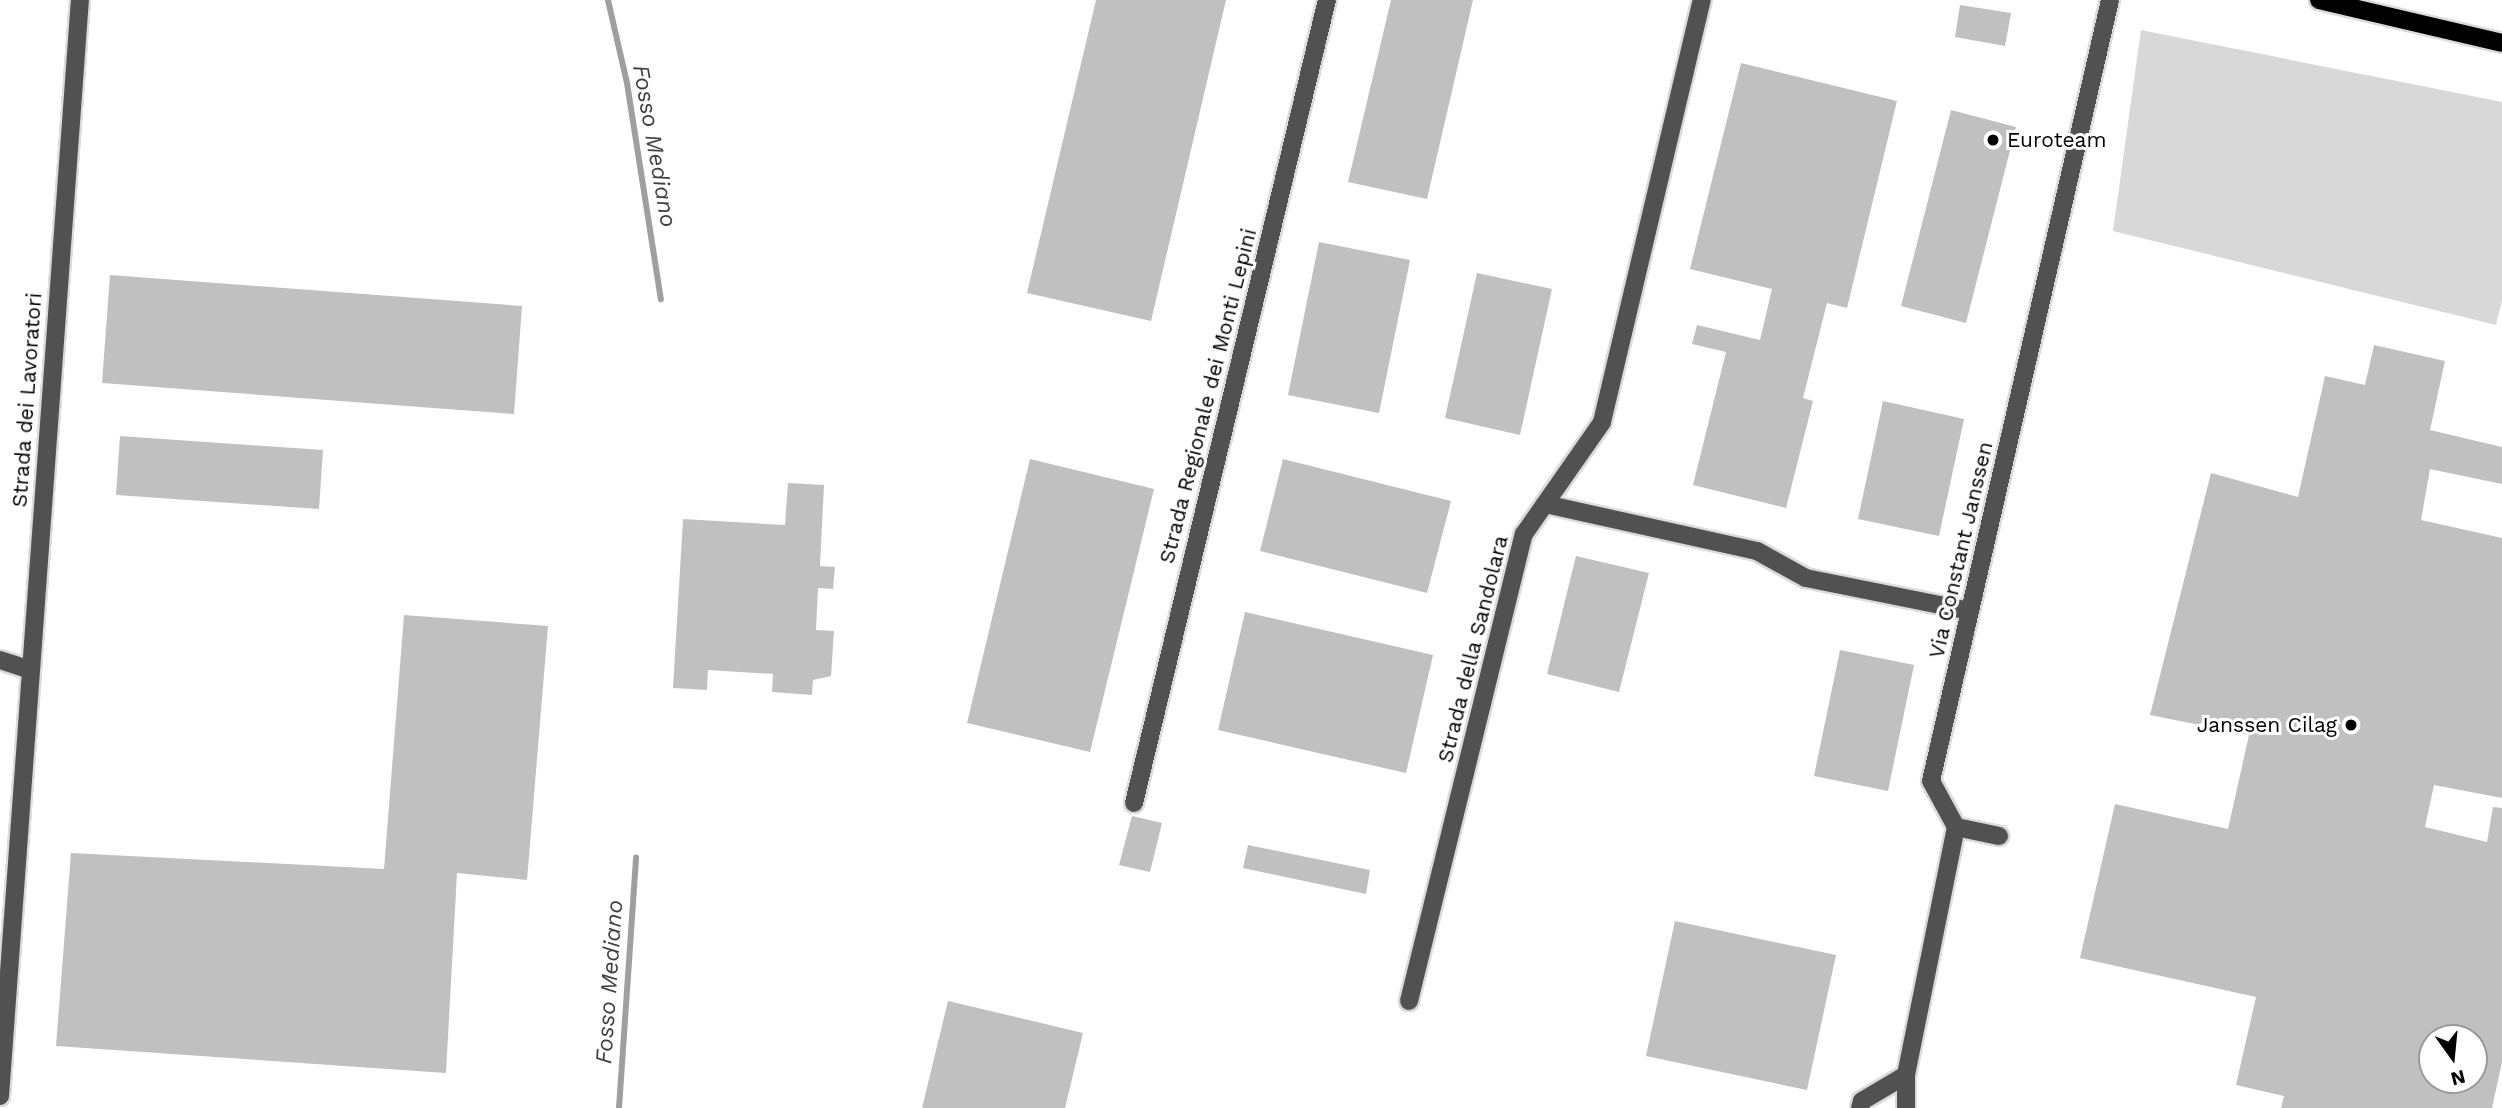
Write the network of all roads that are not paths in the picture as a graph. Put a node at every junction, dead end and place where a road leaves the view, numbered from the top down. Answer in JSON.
{"nodes":[{"id":1,"x":80,"y":0,"type":"edge"},
{"id":2,"x":1327,"y":0,"type":"edge"},
{"id":3,"x":1702,"y":0,"type":"edge"},
{"id":4,"x":2110,"y":0,"type":"edge"},
{"id":5,"x":2319,"y":0,"type":"edge"},
{"id":6,"x":2502,"y":43,"type":"edge"},
{"id":7,"x":1545,"y":504,"type":"junction"},
{"id":8,"x":1970,"y":611,"type":"junction"},
{"id":9,"x":0,"y":660,"type":"edge"},
{"id":10,"x":30,"y":670,"type":"junction"},
{"id":11,"x":1134,"y":803,"type":"dead end"},
{"id":12,"x":1956,"y":827,"type":"junction"},
{"id":13,"x":1999,"y":836,"type":"dead end"},
{"id":14,"x":1409,"y":1001,"type":"dead end"},
{"id":15,"x":1906,"y":1074,"type":"junction"},
{"id":16,"x":0,"y":1096,"type":"edge"},
{"id":17,"x":1860,"y":1108,"type":"edge"},
{"id":18,"x":1906,"y":1108,"type":"edge"}],
"edges":[{"from":1,"to":10,"type":"street","name":"Strada dei Lavoratori"},
{"from":2,"to":11,"type":"street","name":"Strada Regionale dei Monti Lepini"},
{"from":3,"to":7,"type":"street","name":"Strada della Sandolara"},
{"from":4,"to":8,"type":"street","name":"Via Constant Janssen"},
{"from":5,"to":6,"type":"main road"},
{"from":7,"to":8,"type":"street"},
{"from":7,"to":14,"type":"street","name":"Strada della Sandolara"},
{"from":8,"to":12,"type":"street","name":"Via Constant Janssen"},
{"from":9,"to":10,"type":"street"},
{"from":10,"to":16,"type":"street","name":"Strada dei Lavoratori"},
{"from":12,"to":13,"type":"street"},
{"from":12,"to":15,"type":"street"},
{"from":15,"to":17,"type":"street"},
{"from":15,"to":18,"type":"street"}]}
